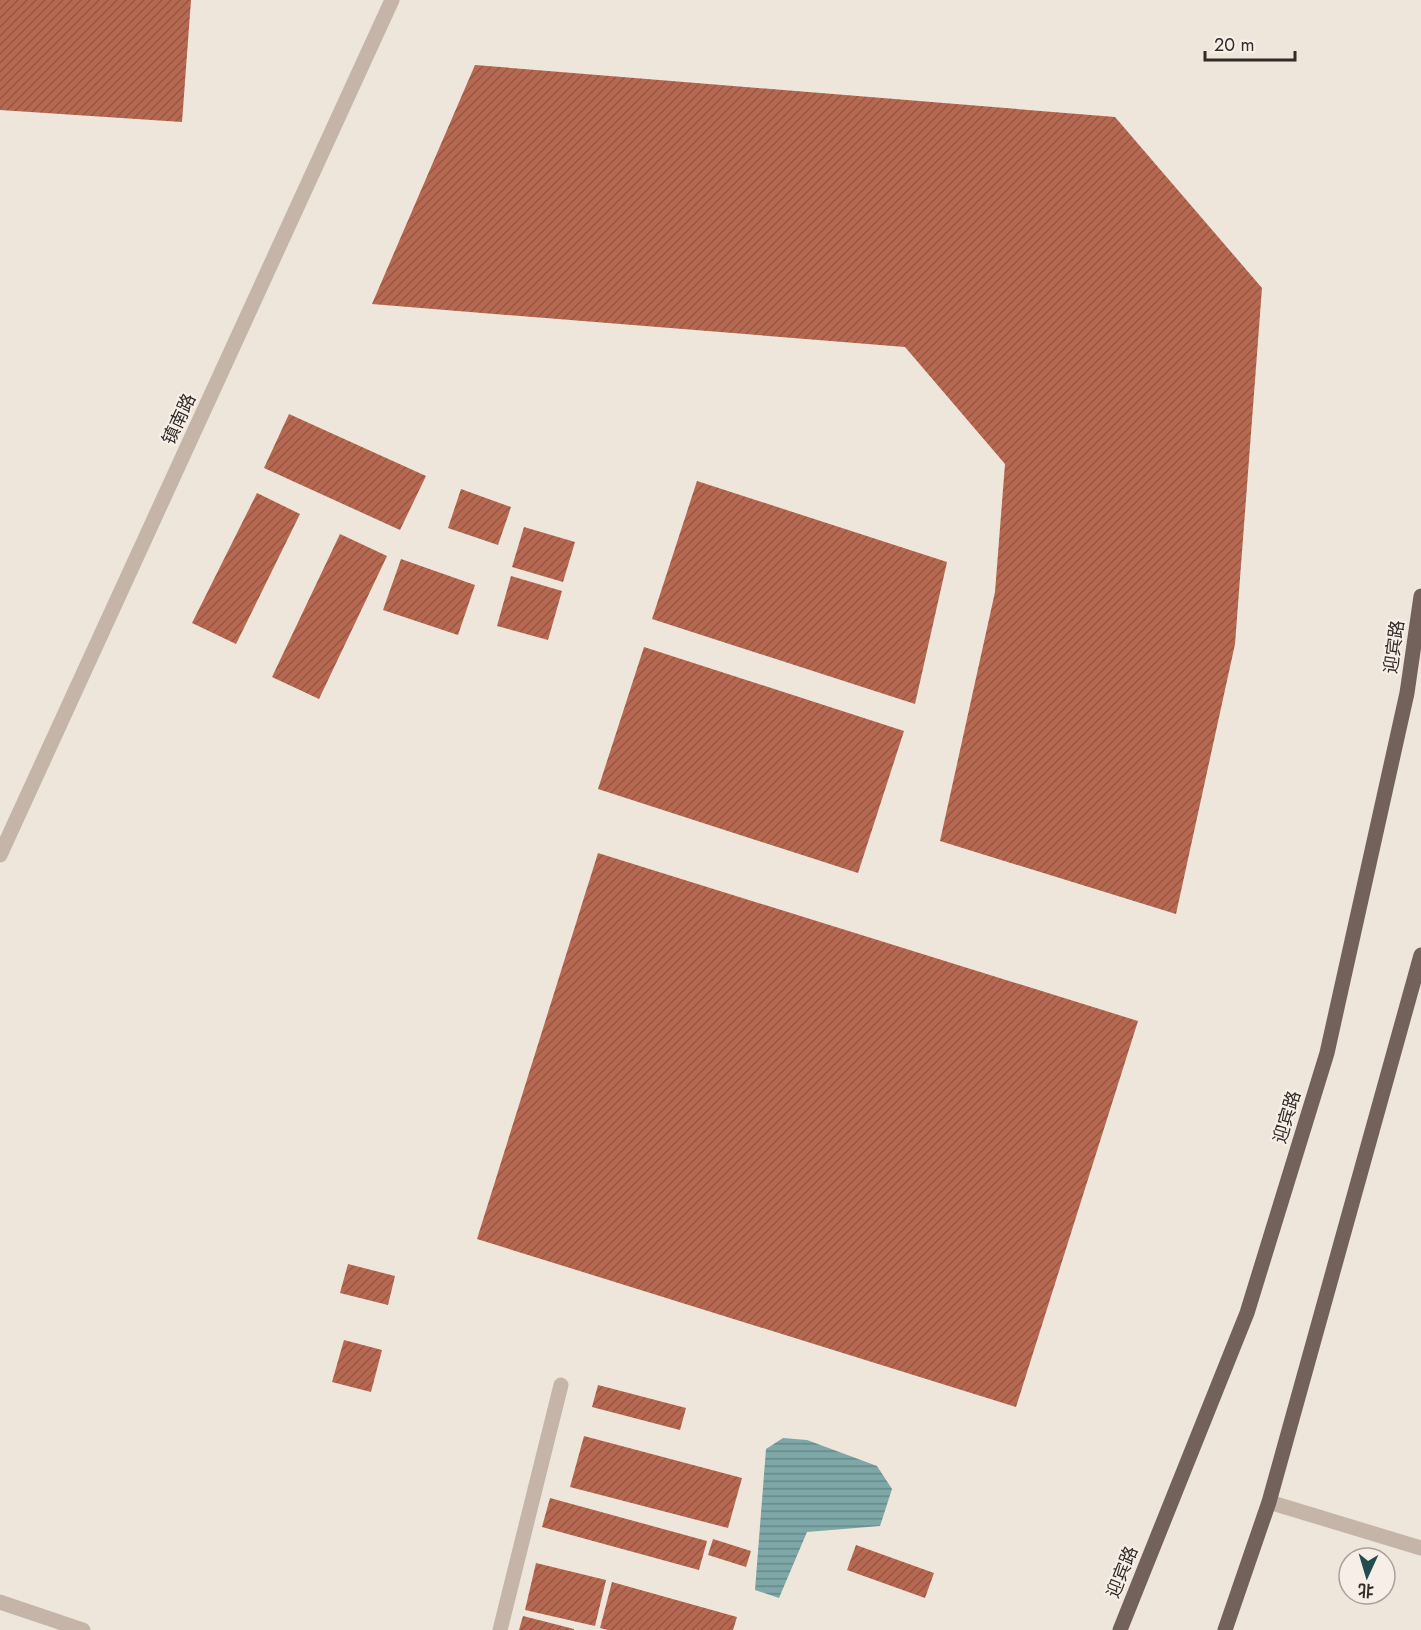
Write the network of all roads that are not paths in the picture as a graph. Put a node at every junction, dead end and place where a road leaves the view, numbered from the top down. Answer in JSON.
{"nodes":[{"id":1,"x":393,"y":0,"type":"edge"},
{"id":2,"x":1421,"y":596,"type":"edge"},
{"id":3,"x":0,"y":855,"type":"edge"},
{"id":4,"x":1421,"y":955,"type":"edge"},
{"id":5,"x":561,"y":1385,"type":"dead end"},
{"id":6,"x":1269,"y":1502,"type":"junction"},
{"id":7,"x":1421,"y":1548,"type":"edge"},
{"id":8,"x":0,"y":1602,"type":"edge"},
{"id":9,"x":83,"y":1630,"type":"edge"},
{"id":10,"x":500,"y":1630,"type":"edge"},
{"id":11,"x":1120,"y":1630,"type":"edge"},
{"id":12,"x":1225,"y":1630,"type":"edge"}],
"edges":[{"from":1,"to":3,"type":"street","name":"镇南路"},
{"from":2,"to":11,"type":"main road","name":"迎宾路"},
{"from":4,"to":6,"type":"main road"},
{"from":5,"to":10,"type":"street"},
{"from":6,"to":7,"type":"street"},
{"from":6,"to":12,"type":"main road"},
{"from":8,"to":9,"type":"street"}]}
